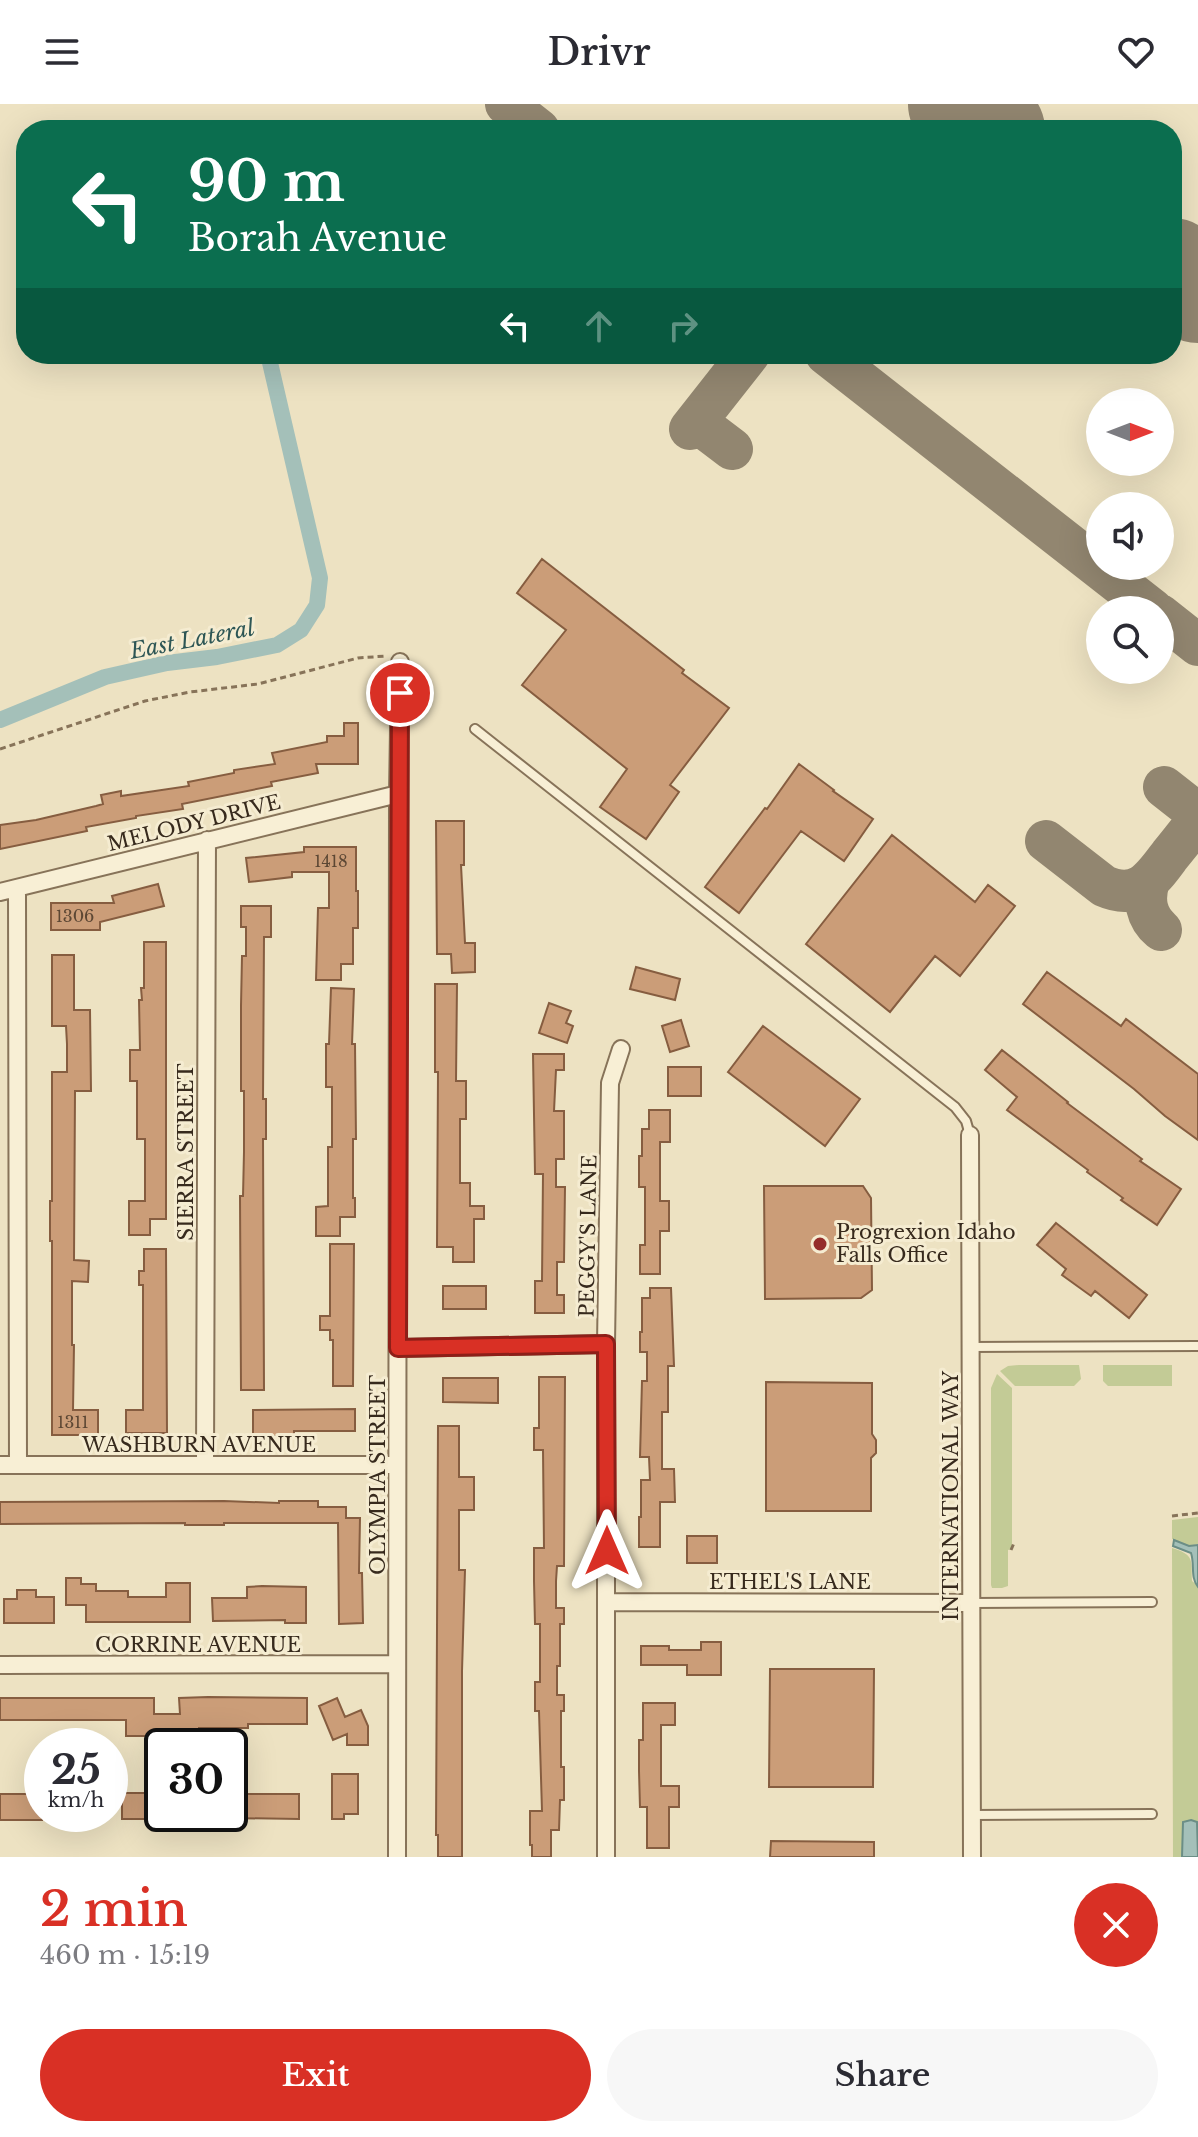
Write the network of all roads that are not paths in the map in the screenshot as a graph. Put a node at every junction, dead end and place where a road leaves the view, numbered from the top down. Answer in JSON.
{"nodes":[{"id":1,"x":400,"y":662,"type":"road end"},
{"id":2,"x":475,"y":729,"type":"dead end"},
{"id":3,"x":398,"y":794,"type":"junction"},
{"id":4,"x":207,"y":840,"type":"junction"},
{"id":5,"x":8,"y":890,"type":"edge"},
{"id":6,"x":621,"y":1049,"type":"dead end"},
{"id":7,"x":970,"y":1135,"type":"joint"},
{"id":8,"x":606,"y":1344,"type":"junction"},
{"id":9,"x":1198,"y":1346,"type":"edge"},
{"id":10,"x":970,"y":1347,"type":"junction"},
{"id":11,"x":398,"y":1348,"type":"junction"},
{"id":12,"x":0,"y":1465,"type":"edge"},
{"id":13,"x":18,"y":1465,"type":"junction"},
{"id":14,"x":205,"y":1465,"type":"junction"},
{"id":15,"x":397,"y":1465,"type":"junction"},
{"id":16,"x":607,"y":1602,"type":"junction"},
{"id":17,"x":1152,"y":1602,"type":"dead end"},
{"id":18,"x":972,"y":1603,"type":"junction"},
{"id":19,"x":396,"y":1664,"type":"junction"},
{"id":20,"x":0,"y":1665,"type":"edge"},
{"id":21,"x":1152,"y":1814,"type":"dead end"},
{"id":22,"x":972,"y":1815,"type":"junction"},
{"id":23,"x":397,"y":1857,"type":"edge"},
{"id":24,"x":606,"y":1857,"type":"edge"},
{"id":25,"x":972,"y":1857,"type":"edge"}],
"edges":[{"from":1,"to":3,"type":"street","name":"OLYMPIA STREET"},
{"from":2,"to":7,"type":"lane"},
{"from":3,"to":4,"type":"street","name":"MELODY DRIVE"},
{"from":3,"to":11,"type":"street","name":"OLYMPIA STREET"},
{"from":4,"to":5,"type":"street","name":"MELODY DRIVE"},
{"from":4,"to":14,"type":"street","name":"SIERRA STREET"},
{"from":5,"to":13,"type":"street"},
{"from":6,"to":8,"type":"street","name":"PEGGY'S LANE"},
{"from":7,"to":10,"type":"street","name":"INTERNATIONAL WAY"},
{"from":8,"to":11,"type":"street"},
{"from":8,"to":16,"type":"street","name":"PEGGY'S LANE"},
{"from":9,"to":10,"type":"lane"},
{"from":10,"to":18,"type":"street","name":"INTERNATIONAL WAY"},
{"from":11,"to":15,"type":"street","name":"OLYMPIA STREET"},
{"from":12,"to":13,"type":"street","name":"WASHBURN AVENUE"},
{"from":13,"to":14,"type":"street","name":"WASHBURN AVENUE"},
{"from":14,"to":15,"type":"street","name":"WASHBURN AVENUE"},
{"from":15,"to":19,"type":"street","name":"OLYMPIA STREET"},
{"from":16,"to":18,"type":"street","name":"ETHEL'S LANE"},
{"from":16,"to":24,"type":"street","name":"PEGGY'S LANE"},
{"from":17,"to":18,"type":"lane"},
{"from":18,"to":22,"type":"street","name":"INTERNATIONAL WAY"},
{"from":19,"to":20,"type":"street","name":"CORRINE AVENUE"},
{"from":19,"to":23,"type":"street","name":"OLYMPIA STREET"},
{"from":21,"to":22,"type":"lane"},
{"from":22,"to":25,"type":"street","name":"INTERNATIONAL WAY"}]}
